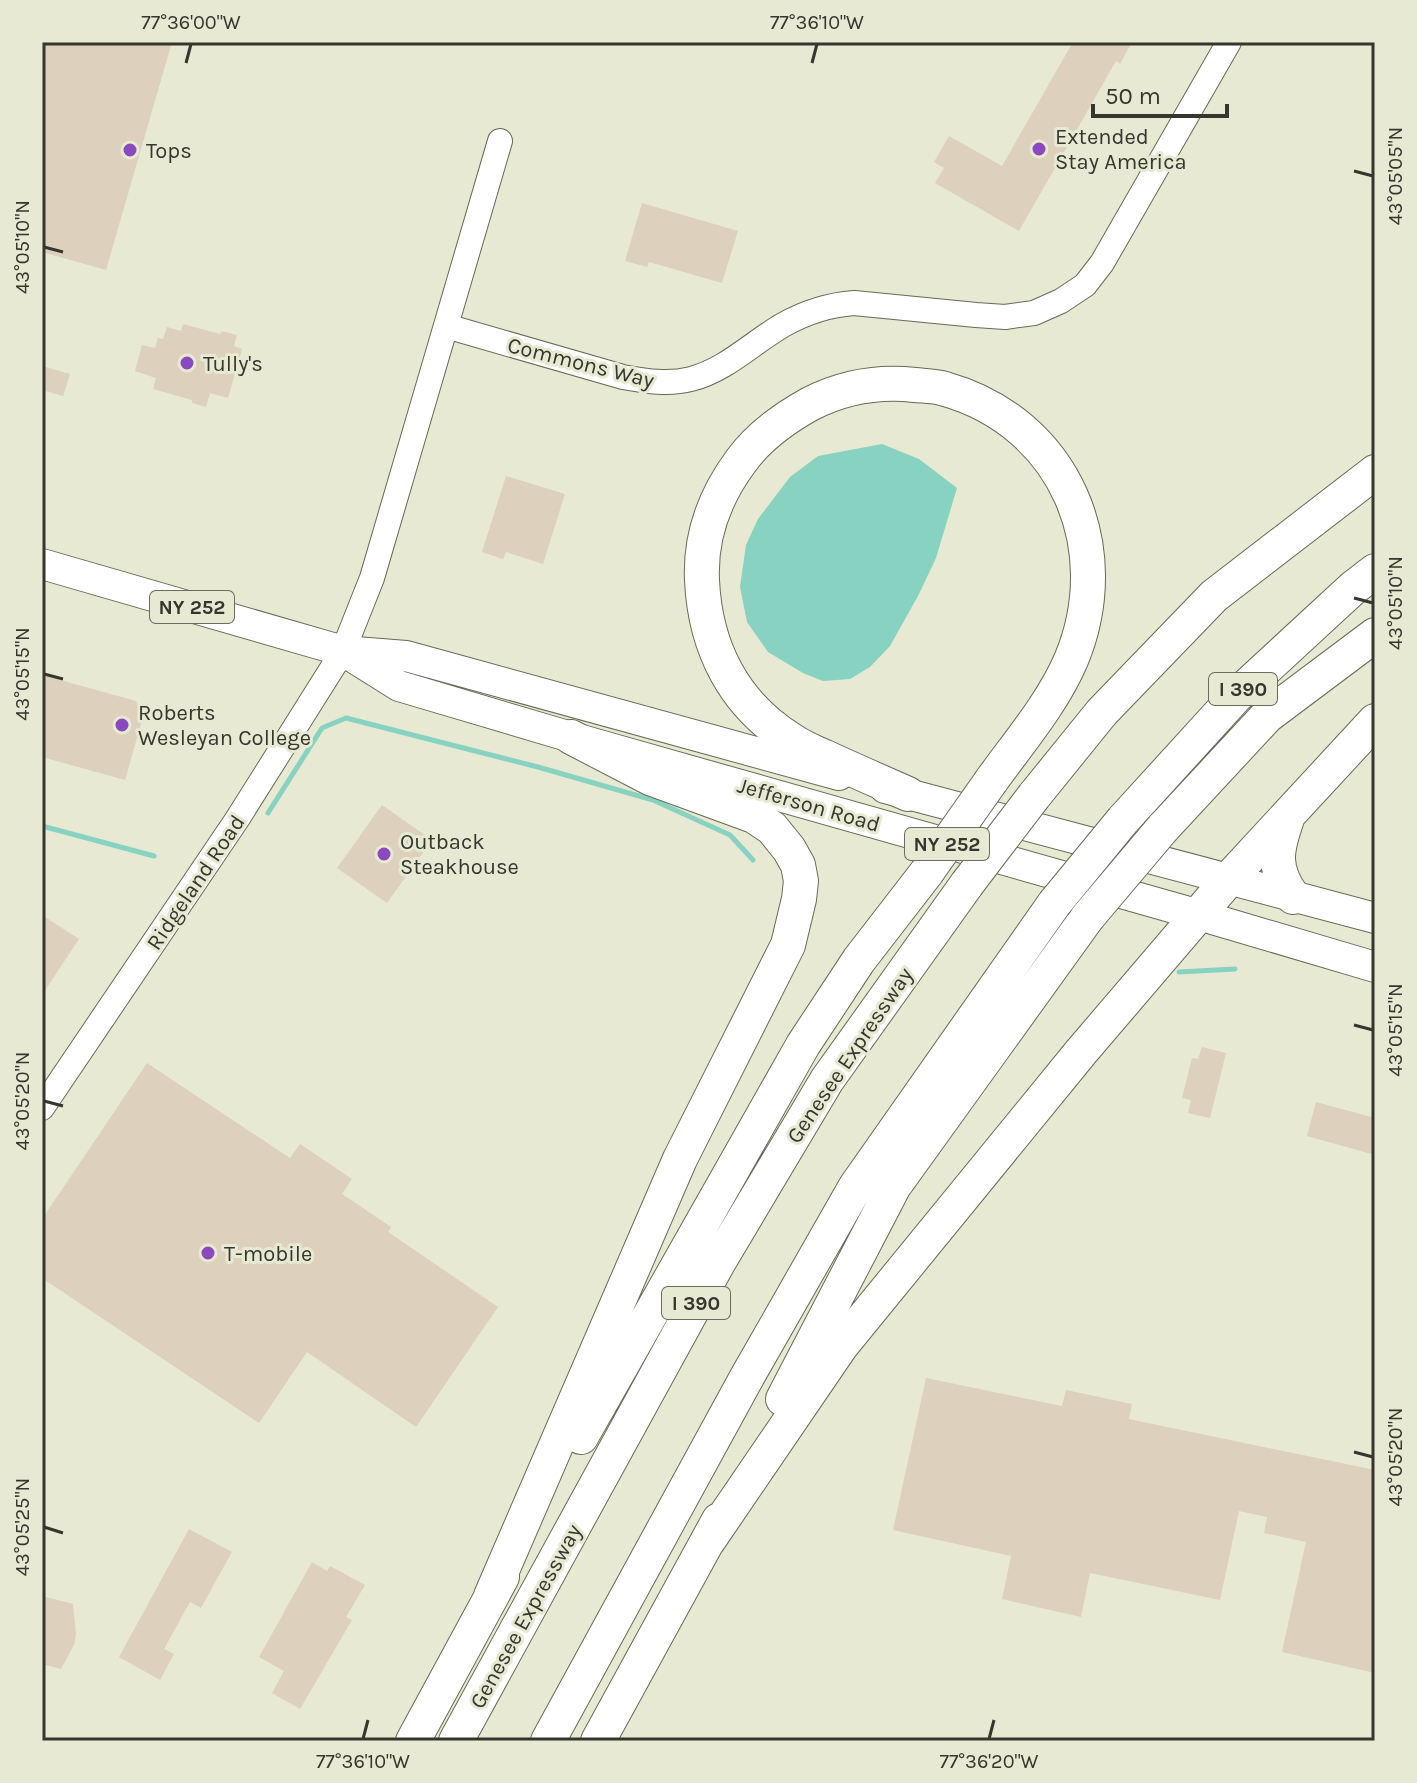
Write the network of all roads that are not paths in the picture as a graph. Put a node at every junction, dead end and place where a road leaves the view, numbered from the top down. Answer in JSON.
{"nodes":[{"id":1,"x":1229,"y":42,"type":"edge"},
{"id":2,"x":500,"y":141,"type":"dead end"},
{"id":3,"x":446,"y":326,"type":"junction"},
{"id":4,"x":1375,"y":445,"type":"edge"},
{"id":5,"x":1375,"y":472,"type":"edge"},
{"id":6,"x":42,"y":564,"type":"edge"},
{"id":7,"x":1375,"y":571,"type":"edge"},
{"id":8,"x":1214,"y":596,"type":"junction"},
{"id":9,"x":1375,"y":635,"type":"edge"},
{"id":10,"x":343,"y":651,"type":"junction"},
{"id":11,"x":1375,"y":721,"type":"edge"},
{"id":12,"x":571,"y":737,"type":"junction"},
{"id":13,"x":908,"y":794,"type":"junction"},
{"id":14,"x":1288,"y":815,"type":"junction"},
{"id":15,"x":1228,"y":880,"type":"junction"},
{"id":16,"x":1293,"y":897,"type":"junction"},
{"id":17,"x":1199,"y":915,"type":"junction"},
{"id":18,"x":1375,"y":918,"type":"edge"},
{"id":19,"x":1294,"y":943,"type":"junction"},
{"id":20,"x":1375,"y":946,"type":"edge"},
{"id":21,"x":1375,"y":967,"type":"edge"},
{"id":22,"x":42,"y":1108,"type":"edge"},
{"id":23,"x":708,"y":1541,"type":"junction"},
{"id":24,"x":491,"y":1596,"type":"junction"},
{"id":25,"x":413,"y":1741,"type":"edge"},
{"id":26,"x":456,"y":1741,"type":"edge"},
{"id":27,"x":548,"y":1741,"type":"edge"},
{"id":28,"x":598,"y":1741,"type":"edge"}],
"edges":[{"from":1,"to":3,"type":"street","name":"Commons Way"},
{"from":2,"to":3,"type":"street"},
{"from":3,"to":10,"type":"street"},
{"from":4,"to":8,"type":"highway"},
{"from":5,"to":8,"type":"highway","name":"Genesee Expressway","number":"I 390"},
{"from":6,"to":10,"type":"main road","name":"Jefferson Road","number":"NY 252"},
{"from":7,"to":27,"type":"highway","number":"I 390","bridge":true},
{"from":8,"to":26,"type":"highway","name":"Genesee Expressway","number":"I 390","bridge":true},
{"from":9,"to":23,"type":"highway","bridge":true},
{"from":10,"to":12,"type":"main road","name":"Jefferson Road","number":"NY 252"},
{"from":10,"to":13,"type":"main road","name":"Jefferson Road","number":"NY 252"},
{"from":10,"to":22,"type":"street","name":"Ridgeland Road"},
{"from":11,"to":14,"type":"highway"},
{"from":12,"to":17,"type":"main road","name":"Jefferson Road","number":"NY 252"},
{"from":12,"to":24,"type":"highway"},
{"from":13,"to":15,"type":"main road","name":"Jefferson Road","number":"NY 252"},
{"from":13,"to":24,"type":"highway","bridge":true},
{"from":14,"to":15,"type":"highway"},
{"from":14,"to":16,"type":"highway"},
{"from":15,"to":16,"type":"main road","name":"Jefferson Road","number":"NY 252"},
{"from":15,"to":17,"type":"highway"},
{"from":16,"to":18,"type":"main road","name":"Jefferson Road","number":"NY 252"},
{"from":17,"to":19,"type":"main road","name":"Jefferson Road","number":"NY 252"},
{"from":17,"to":23,"type":"highway"},
{"from":19,"to":20,"type":"main road"},
{"from":19,"to":21,"type":"main road","name":"Jefferson Road","number":"NY 252"},
{"from":23,"to":28,"type":"highway"},
{"from":24,"to":25,"type":"highway"}]}
